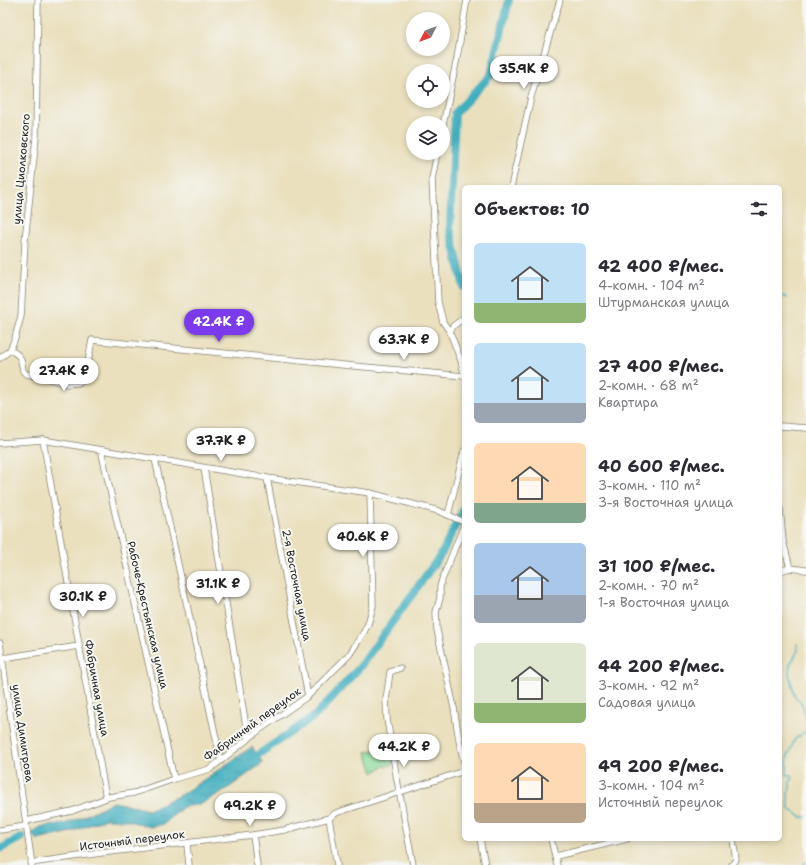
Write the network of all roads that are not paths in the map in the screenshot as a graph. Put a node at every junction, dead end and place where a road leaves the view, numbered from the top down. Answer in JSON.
{"nodes":[{"id":1,"x":38,"y":0,"type":"edge"},
{"id":2,"x":467,"y":0,"type":"edge"},
{"id":3,"x":560,"y":0,"type":"edge"},
{"id":4,"x":445,"y":116,"type":"edge"},
{"id":5,"x":436,"y":160,"type":"edge"},
{"id":6,"x":511,"y":185,"type":"edge"},
{"id":7,"x":462,"y":319,"type":"edge"},
{"id":8,"x":450,"y":332,"type":"junction"},
{"id":9,"x":10,"y":350,"type":"junction"},
{"id":10,"x":0,"y":358,"type":"edge"},
{"id":11,"x":462,"y":365,"type":"edge"},
{"id":12,"x":462,"y":374,"type":"edge"},
{"id":13,"x":782,"y":426,"type":"edge"},
{"id":14,"x":806,"y":428,"type":"edge"},
{"id":15,"x":43,"y":440,"type":"junction"},
{"id":16,"x":0,"y":443,"type":"edge"},
{"id":17,"x":103,"y":452,"type":"junction"},
{"id":18,"x":155,"y":459,"type":"junction"},
{"id":19,"x":462,"y":459,"type":"edge"},
{"id":20,"x":204,"y":468,"type":"junction"},
{"id":21,"x":266,"y":478,"type":"junction"},
{"id":22,"x":370,"y":493,"type":"junction"},
{"id":23,"x":448,"y":515,"type":"junction"},
{"id":24,"x":462,"y":521,"type":"edge"},
{"id":25,"x":782,"y":530,"type":"edge"},
{"id":26,"x":462,"y":531,"type":"edge"},
{"id":27,"x":790,"y":568,"type":"junction"},
{"id":28,"x":782,"y":570,"type":"edge"},
{"id":29,"x":806,"y":570,"type":"edge"},
{"id":30,"x":0,"y":643,"type":"edge"},
{"id":31,"x":79,"y":646,"type":"junction"},
{"id":32,"x":2,"y":656,"type":"edge"},
{"id":33,"x":400,"y":668,"type":"dead end"},
{"id":34,"x":308,"y":696,"type":"junction"},
{"id":35,"x":248,"y":739,"type":"junction"},
{"id":36,"x":462,"y":754,"type":"edge"},
{"id":37,"x":221,"y":760,"type":"junction"},
{"id":38,"x":462,"y":772,"type":"edge"},
{"id":39,"x":174,"y":779,"type":"junction"},
{"id":40,"x":400,"y":793,"type":"junction"},
{"id":41,"x":106,"y":798,"type":"junction"},
{"id":42,"x":329,"y":818,"type":"junction"},
{"id":43,"x":26,"y":824,"type":"junction"},
{"id":44,"x":0,"y":830,"type":"edge"},
{"id":45,"x":253,"y":835,"type":"junction"},
{"id":46,"x":480,"y":841,"type":"edge"},
{"id":47,"x":552,"y":841,"type":"edge"},
{"id":48,"x":619,"y":841,"type":"edge"},
{"id":49,"x":733,"y":841,"type":"edge"},
{"id":50,"x":186,"y":844,"type":"junction"},
{"id":51,"x":556,"y":856,"type":"junction"},
{"id":52,"x":32,"y":864,"type":"edge"},
{"id":53,"x":189,"y":865,"type":"edge"},
{"id":54,"x":257,"y":865,"type":"edge"},
{"id":55,"x":337,"y":865,"type":"edge"},
{"id":56,"x":413,"y":865,"type":"edge"},
{"id":57,"x":484,"y":865,"type":"edge"},
{"id":58,"x":557,"y":865,"type":"edge"},
{"id":59,"x":732,"y":865,"type":"edge"}],
"edges":[{"from":1,"to":9,"type":"street","name":"улица Циолковского"},
{"from":2,"to":4,"type":"street"},
{"from":3,"to":6,"type":"street"},
{"from":5,"to":8,"type":"street"},
{"from":7,"to":8,"type":"street"},
{"from":8,"to":11,"type":"street"},
{"from":9,"to":10,"type":"street","name":"улица Циолковского"},
{"from":9,"to":12,"type":"street"},
{"from":13,"to":14,"type":"street"},
{"from":15,"to":16,"type":"street"},
{"from":15,"to":17,"type":"street"},
{"from":15,"to":31,"type":"street","name":"Фабричная улица"},
{"from":17,"to":18,"type":"street"},
{"from":17,"to":39,"type":"street","name":"Рабоче-Крестьянская улица"},
{"from":18,"to":20,"type":"street"},
{"from":18,"to":37,"type":"street"},
{"from":19,"to":23,"type":"street"},
{"from":20,"to":21,"type":"street"},
{"from":20,"to":35,"type":"street"},
{"from":21,"to":22,"type":"street"},
{"from":21,"to":34,"type":"street","name":"2-я Восточная улица"},
{"from":22,"to":23,"type":"street"},
{"from":22,"to":34,"type":"street","name":"Фабричный переулок"},
{"from":23,"to":24,"type":"street"},
{"from":25,"to":27,"type":"street"},
{"from":26,"to":36,"type":"street"},
{"from":27,"to":28,"type":"street"},
{"from":27,"to":29,"type":"street"},
{"from":30,"to":32,"type":"street","name":"улица Димитрова"},
{"from":31,"to":32,"type":"street"},
{"from":31,"to":41,"type":"street","name":"Фабричная улица"},
{"from":32,"to":43,"type":"street","name":"улица Димитрова"},
{"from":33,"to":40,"type":"street"},
{"from":34,"to":35,"type":"street","name":"Фабричный переулок"},
{"from":35,"to":37,"type":"street","name":"Фабричный переулок"},
{"from":37,"to":39,"type":"street","name":"Фабричный переулок"},
{"from":38,"to":40,"type":"street","name":"Источный переулок"},
{"from":39,"to":41,"type":"street","name":"Фабричный переулок"},
{"from":40,"to":42,"type":"street","name":"Источный переулок"},
{"from":40,"to":56,"type":"street"},
{"from":41,"to":43,"type":"street","name":"Фабричный переулок"},
{"from":42,"to":45,"type":"street","name":"Источный переулок"},
{"from":42,"to":55,"type":"street"},
{"from":43,"to":44,"type":"street","name":"Фабричный переулок"},
{"from":43,"to":52,"type":"street","name":"улица Димитрова"},
{"from":45,"to":50,"type":"street","name":"Источный переулок"},
{"from":45,"to":54,"type":"street"},
{"from":46,"to":57,"type":"street"},
{"from":47,"to":51,"type":"street"},
{"from":48,"to":51,"type":"street"},
{"from":49,"to":59,"type":"street"},
{"from":50,"to":52,"type":"street","name":"Источный переулок"},
{"from":50,"to":53,"type":"street"},
{"from":51,"to":58,"type":"street"}]}
